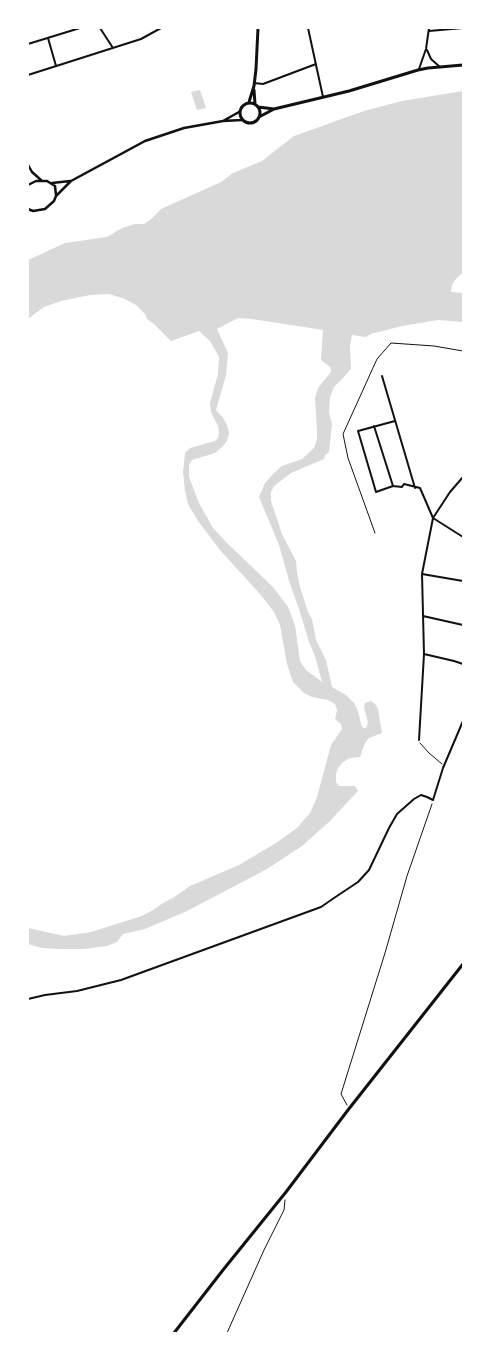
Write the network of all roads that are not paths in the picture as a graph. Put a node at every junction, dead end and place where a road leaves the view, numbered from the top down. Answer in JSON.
{"nodes":[{"id":1,"x":80,"y":28,"type":"edge"},
{"id":2,"x":100,"y":28,"type":"edge"},
{"id":3,"x":161,"y":28,"type":"edge"},
{"id":4,"x":258,"y":28,"type":"edge"},
{"id":5,"x":308,"y":28,"type":"edge"},
{"id":6,"x":463,"y":28,"type":"edge"},
{"id":7,"x":429,"y":30,"type":"edge"},
{"id":8,"x":48,"y":38,"type":"junction"},
{"id":9,"x":28,"y":44,"type":"edge"},
{"id":10,"x":113,"y":48,"type":"junction"},
{"id":11,"x":426,"y":49,"type":"junction"},
{"id":12,"x":316,"y":64,"type":"junction"},
{"id":13,"x":463,"y":65,"type":"edge"},
{"id":14,"x":56,"y":66,"type":"junction"},
{"id":15,"x":440,"y":67,"type":"junction"},
{"id":16,"x":418,"y":70,"type":"junction"},
{"id":17,"x":28,"y":75,"type":"edge"},
{"id":18,"x":254,"y":85,"type":"junction"},
{"id":19,"x":323,"y":98,"type":"junction"},
{"id":20,"x":249,"y":102,"type":"junction"},
{"id":21,"x":255,"y":104,"type":"junction"},
{"id":22,"x":258,"y":107,"type":"junction"},
{"id":23,"x":274,"y":109,"type":"junction"},
{"id":24,"x":239,"y":112,"type":"junction"},
{"id":25,"x":259,"y":117,"type":"junction"},
{"id":26,"x":242,"y":120,"type":"junction"},
{"id":27,"x":223,"y":121,"type":"junction"},
{"id":28,"x":28,"y":165,"type":"edge"},
{"id":29,"x":42,"y":180,"type":"junction"},
{"id":30,"x":71,"y":181,"type":"junction"},
{"id":31,"x":52,"y":183,"type":"junction"},
{"id":32,"x":28,"y":185,"type":"edge"},
{"id":33,"x":56,"y":196,"type":"junction"},
{"id":34,"x":28,"y":209,"type":"edge"},
{"id":35,"x":33,"y":211,"type":"junction"},
{"id":36,"x":28,"y":214,"type":"edge"},
{"id":37,"x":382,"y":376,"type":"dead end"},
{"id":38,"x":395,"y":421,"type":"junction"},
{"id":39,"x":374,"y":426,"type":"junction"},
{"id":40,"x":463,"y":477,"type":"edge"},
{"id":41,"x":393,"y":486,"type":"junction"},
{"id":42,"x":415,"y":488,"type":"junction"},
{"id":43,"x":433,"y":518,"type":"junction"},
{"id":44,"x":463,"y":537,"type":"edge"},
{"id":45,"x":422,"y":574,"type":"junction"},
{"id":46,"x":463,"y":581,"type":"edge"},
{"id":47,"x":423,"y":616,"type":"junction"},
{"id":48,"x":463,"y":625,"type":"edge"},
{"id":49,"x":424,"y":654,"type":"junction"},
{"id":50,"x":463,"y":664,"type":"edge"},
{"id":51,"x":463,"y":721,"type":"edge"},
{"id":52,"x":419,"y":740,"type":"road end"},
{"id":53,"x":463,"y":964,"type":"edge"},
{"id":54,"x":28,"y":999,"type":"edge"},
{"id":55,"x":174,"y":1333,"type":"edge"}],
"edges":[{"from":1,"to":8,"type":"street"},
{"from":2,"to":10,"type":"street"},
{"from":3,"to":10,"type":"street"},
{"from":4,"to":18,"type":"main road"},
{"from":5,"to":12,"type":"street"},
{"from":6,"to":7,"type":"street"},
{"from":7,"to":11,"type":"street"},
{"from":8,"to":9,"type":"street"},
{"from":8,"to":14,"type":"street"},
{"from":10,"to":14,"type":"street"},
{"from":11,"to":15,"type":"street"},
{"from":11,"to":16,"type":"street"},
{"from":12,"to":18,"type":"street"},
{"from":12,"to":19,"type":"street"},
{"from":13,"to":15,"type":"main road"},
{"from":14,"to":17,"type":"street"},
{"from":15,"to":16,"type":"main road"},
{"from":16,"to":19,"type":"main road"},
{"from":18,"to":20,"type":"main road"},
{"from":18,"to":21,"type":"main road"},
{"from":19,"to":23,"type":"main road"},
{"from":20,"to":21,"type":"main road"},
{"from":20,"to":24,"type":"main road"},
{"from":21,"to":22,"type":"main road"},
{"from":22,"to":23,"type":"main road"},
{"from":22,"to":25,"type":"main road"},
{"from":23,"to":25,"type":"main road"},
{"from":24,"to":26,"type":"main road"},
{"from":24,"to":27,"type":"street"},
{"from":25,"to":26,"type":"main road"},
{"from":26,"to":27,"type":"street"},
{"from":27,"to":30,"type":"street"},
{"from":28,"to":29,"type":"street"},
{"from":29,"to":31,"type":"street"},
{"from":29,"to":32,"type":"street"},
{"from":30,"to":31,"type":"street"},
{"from":30,"to":33,"type":"street"},
{"from":31,"to":33,"type":"street"},
{"from":33,"to":35,"type":"street"},
{"from":34,"to":35,"type":"street"},
{"from":35,"to":36,"type":"street"},
{"from":37,"to":38,"type":"street"},
{"from":38,"to":39,"type":"street"},
{"from":38,"to":42,"type":"street"},
{"from":39,"to":41,"type":"street"},
{"from":39,"to":41,"type":"street"},
{"from":40,"to":43,"type":"street"},
{"from":41,"to":42,"type":"street"},
{"from":42,"to":43,"type":"street"},
{"from":43,"to":44,"type":"street"},
{"from":43,"to":45,"type":"street"},
{"from":45,"to":46,"type":"street"},
{"from":45,"to":47,"type":"street"},
{"from":47,"to":48,"type":"street"},
{"from":47,"to":49,"type":"street"},
{"from":49,"to":50,"type":"street"},
{"from":49,"to":52,"type":"street"},
{"from":51,"to":54,"type":"street"},
{"from":53,"to":55,"type":"main road"}]}
